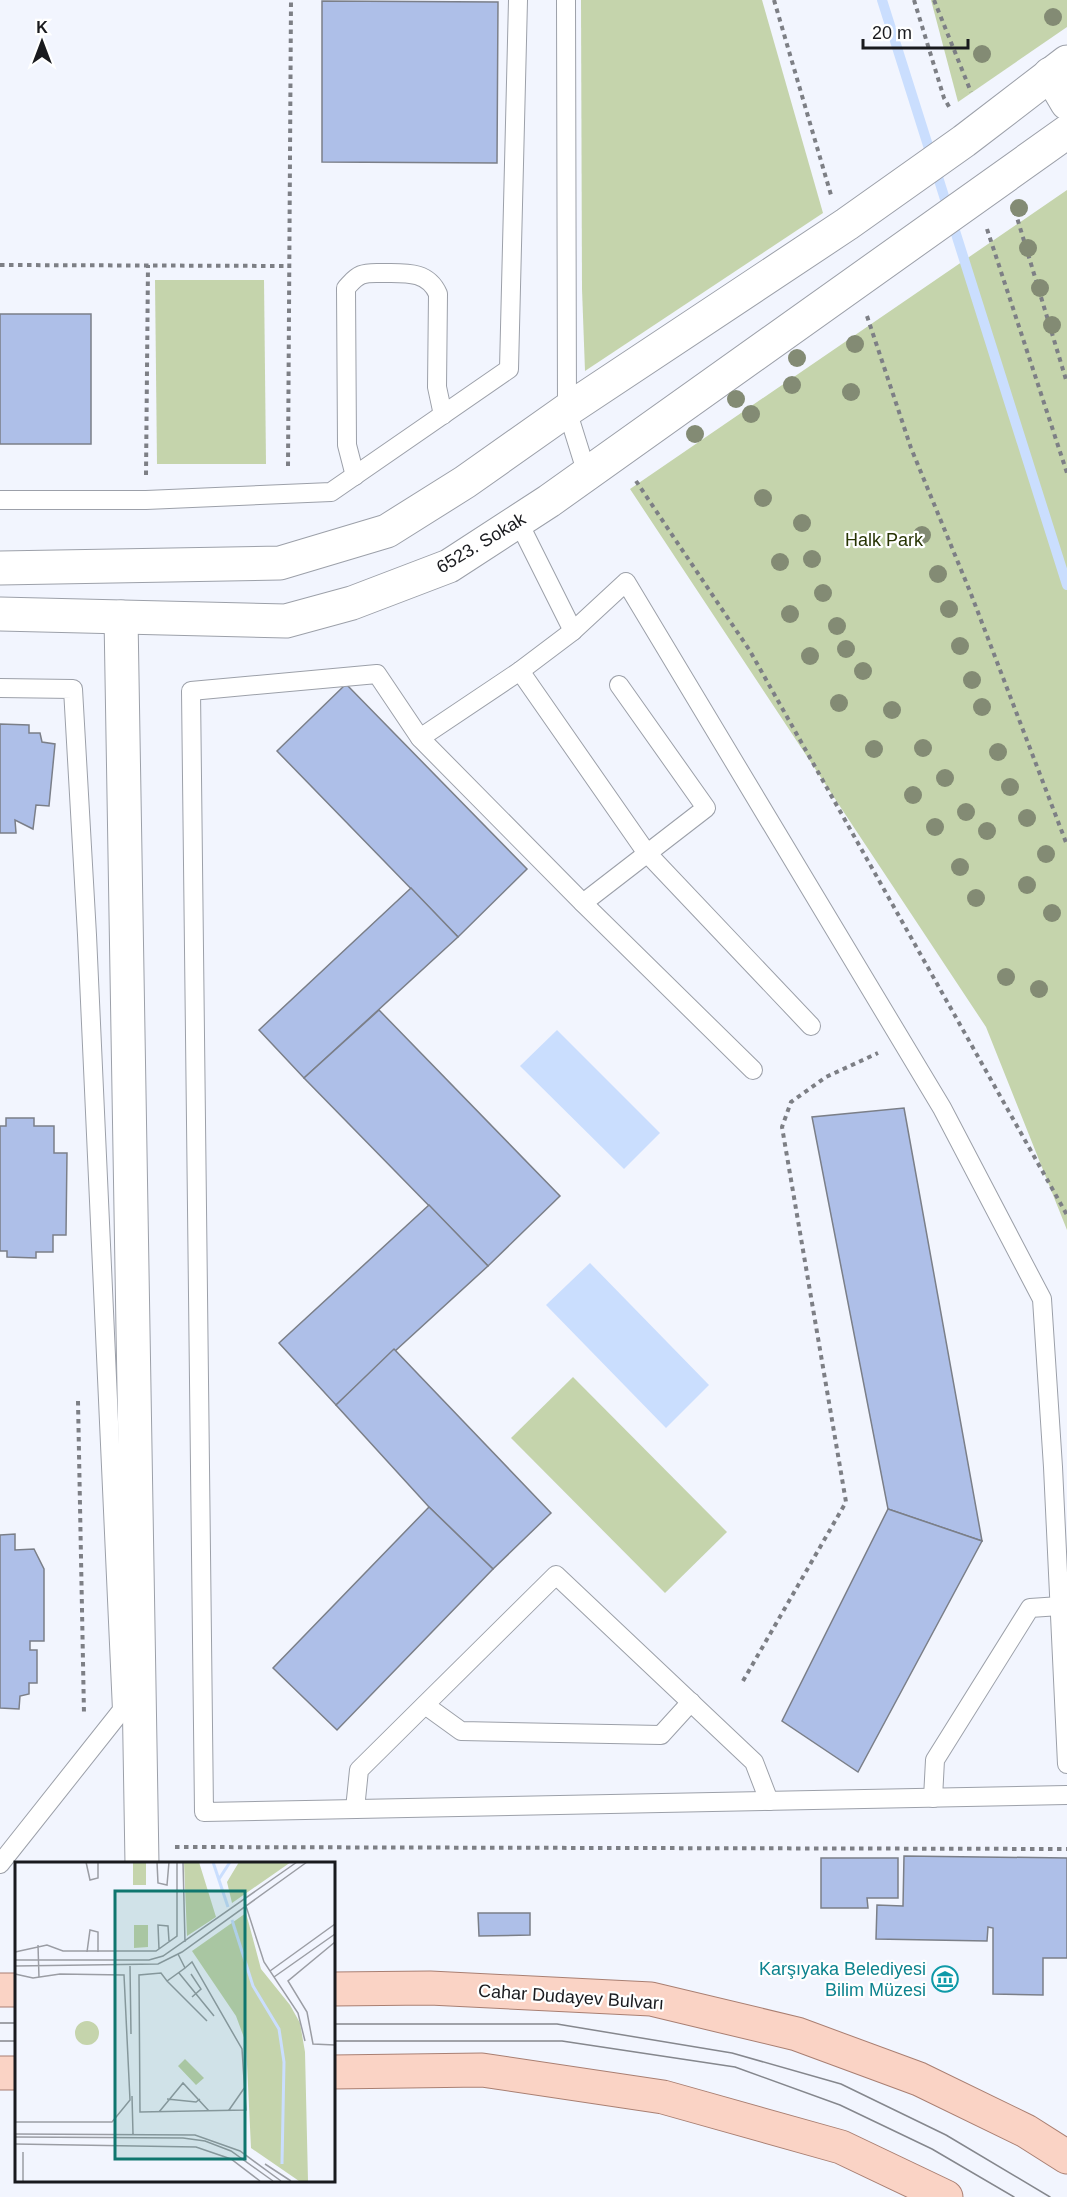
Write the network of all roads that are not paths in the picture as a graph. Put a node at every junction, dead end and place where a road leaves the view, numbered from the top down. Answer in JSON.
{"nodes":[{"id":1,"x":518,"y":0,"type":"edge"},
{"id":2,"x":566,"y":0,"type":"edge"},
{"id":3,"x":1059,"y":68,"type":"edge"},
{"id":4,"x":1067,"y":103,"type":"edge"},
{"id":5,"x":1067,"y":132,"type":"edge"},
{"id":6,"x":567,"y":410,"type":"junction"},
{"id":7,"x":443,"y":415,"type":"junction"},
{"id":8,"x":587,"y":474,"type":"junction"},
{"id":9,"x":355,"y":476,"type":"junction"},
{"id":10,"x":0,"y":500,"type":"edge"},
{"id":11,"x":518,"y":521,"type":"junction"},
{"id":12,"x":0,"y":568,"type":"edge"},
{"id":13,"x":0,"y":614,"type":"edge"},
{"id":14,"x":122,"y":617,"type":"junction"},
{"id":15,"x":573,"y":631,"type":"junction"},
{"id":16,"x":519,"y":671,"type":"junction"},
{"id":17,"x":619,"y":685,"type":"dead end"},
{"id":18,"x":0,"y":688,"type":"edge"},
{"id":19,"x":420,"y":738,"type":"junction"},
{"id":20,"x":646,"y":852,"type":"junction"},
{"id":21,"x":583,"y":903,"type":"junction"},
{"id":22,"x":811,"y":1026,"type":"dead end"},
{"id":23,"x":753,"y":1070,"type":"dead end"},
{"id":24,"x":1060,"y":1606,"type":"junction"},
{"id":25,"x":691,"y":1702,"type":"junction"},
{"id":26,"x":425,"y":1705,"type":"junction"},
{"id":27,"x":1067,"y":1764,"type":"edge"},
{"id":28,"x":1067,"y":1795,"type":"edge"},
{"id":29,"x":933,"y":1798,"type":"junction"},
{"id":30,"x":769,"y":1801,"type":"junction"},
{"id":31,"x":355,"y":1809,"type":"junction"},
{"id":32,"x":142,"y":1855,"type":"edge"},
{"id":33,"x":0,"y":1863,"type":"edge"},
{"id":34,"x":334,"y":1989,"type":"edge"},
{"id":35,"x":334,"y":2072,"type":"edge"},
{"id":36,"x":1067,"y":2155,"type":"edge"},
{"id":37,"x":946,"y":2197,"type":"edge"}],
"edges":[{"from":1,"to":7,"type":"lane"},
{"from":2,"to":6,"type":"lane"},
{"from":3,"to":4,"type":"street"},
{"from":3,"to":6,"type":"street"},
{"from":5,"to":8,"type":"street","name":"6523. Sokak"},
{"from":6,"to":8,"type":"lane"},
{"from":6,"to":12,"type":"street"},
{"from":7,"to":9,"type":"lane"},
{"from":7,"to":9,"type":"lane"},
{"from":8,"to":11,"type":"street","name":"6523. Sokak"},
{"from":9,"to":10,"type":"lane"},
{"from":11,"to":14,"type":"street","name":"6523. Sokak"},
{"from":11,"to":15,"type":"lane"},
{"from":13,"to":14,"type":"street","name":"6523. Sokak"},
{"from":14,"to":32,"type":"street"},
{"from":15,"to":16,"type":"lane"},
{"from":15,"to":24,"type":"lane"},
{"from":16,"to":19,"type":"lane"},
{"from":16,"to":20,"type":"lane"},
{"from":17,"to":20,"type":"lane"},
{"from":18,"to":33,"type":"lane"},
{"from":19,"to":21,"type":"lane"},
{"from":19,"to":31,"type":"lane"},
{"from":20,"to":21,"type":"lane"},
{"from":20,"to":22,"type":"lane"},
{"from":21,"to":23,"type":"lane"},
{"from":24,"to":27,"type":"lane"},
{"from":24,"to":29,"type":"lane"},
{"from":25,"to":26,"type":"lane"},
{"from":25,"to":26,"type":"lane"},
{"from":25,"to":30,"type":"lane"},
{"from":26,"to":31,"type":"lane"},
{"from":28,"to":29,"type":"lane"},
{"from":29,"to":30,"type":"lane"},
{"from":30,"to":31,"type":"lane"},
{"from":34,"to":36,"type":"main road","name":"Cahar Dudayev Bulvarı"},
{"from":35,"to":37,"type":"main road"}]}
